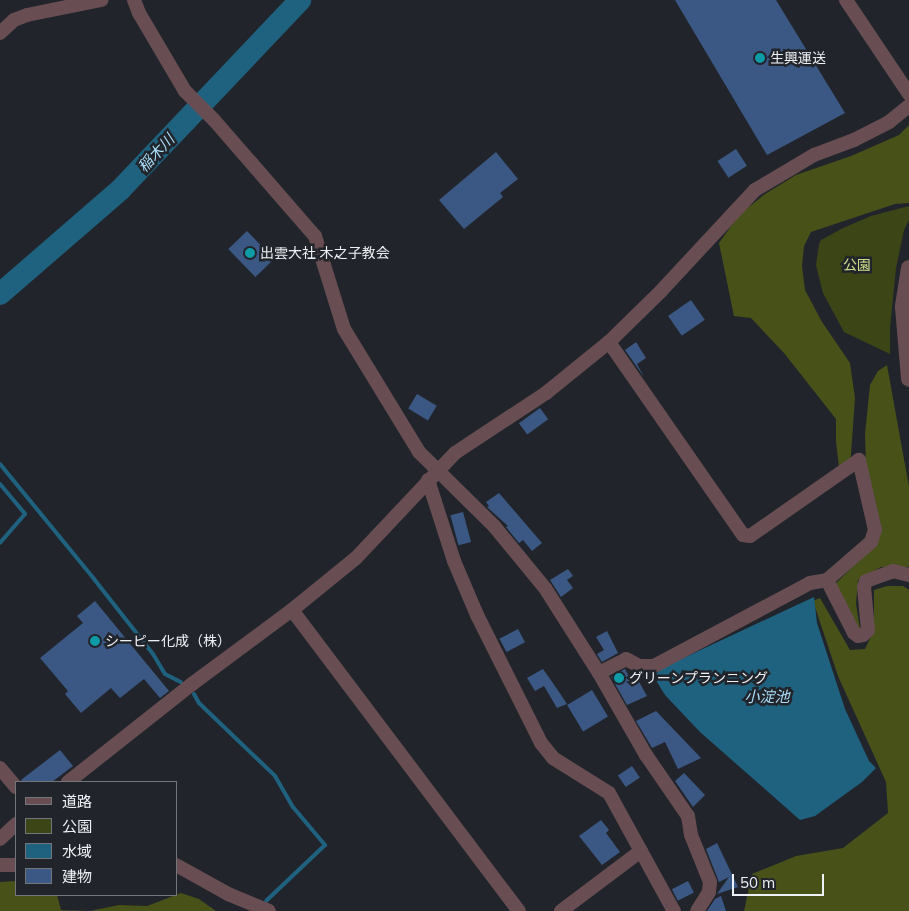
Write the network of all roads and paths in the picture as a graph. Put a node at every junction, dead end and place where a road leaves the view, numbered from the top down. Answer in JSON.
{"nodes":[{"id":1,"x":101,"y":0,"type":"edge"},
{"id":2,"x":134,"y":0,"type":"edge"},
{"id":3,"x":846,"y":0,"type":"edge"},
{"id":4,"x":0,"y":33,"type":"edge"},
{"id":5,"x":909,"y":94,"type":"edge"},
{"id":6,"x":909,"y":106,"type":"edge"},
{"id":7,"x":909,"y":268,"type":"edge"},
{"id":8,"x":609,"y":342,"type":"junction"},
{"id":9,"x":909,"y":378,"type":"edge"},
{"id":10,"x":432,"y":476,"type":"junction"},
{"id":11,"x":909,"y":575,"type":"edge"},
{"id":12,"x":827,"y":580,"type":"junction"},
{"id":13,"x":292,"y":610,"type":"junction"},
{"id":14,"x":599,"y":673,"type":"junction"},
{"id":15,"x":0,"y":768,"type":"edge"},
{"id":16,"x":69,"y":781,"type":"edge"},
{"id":17,"x":15,"y":786,"type":"edge"},
{"id":18,"x":15,"y":825,"type":"edge"},
{"id":19,"x":0,"y":839,"type":"edge"},
{"id":20,"x":641,"y":851,"type":"junction"},
{"id":21,"x":0,"y":865,"type":"edge"},
{"id":22,"x":15,"y":865,"type":"edge"},
{"id":23,"x":178,"y":866,"type":"edge"},
{"id":24,"x":270,"y":911,"type":"edge"},
{"id":25,"x":519,"y":911,"type":"edge"},
{"id":26,"x":561,"y":911,"type":"edge"},
{"id":27,"x":674,"y":911,"type":"edge"},
{"id":28,"x":697,"y":911,"type":"edge"}],
"edges":[{"from":1,"to":4,"type":"street"},
{"from":2,"to":10,"type":"street"},
{"from":3,"to":5,"type":"street"},
{"from":6,"to":8,"type":"street"},
{"from":7,"to":9,"type":"street"},
{"from":8,"to":10,"type":"street"},
{"from":8,"to":12,"type":"street"},
{"from":10,"to":13,"type":"street"},
{"from":10,"to":14,"type":"street"},
{"from":10,"to":20,"type":"street"},
{"from":11,"to":12,"type":"street"},
{"from":12,"to":14,"type":"street"},
{"from":13,"to":16,"type":"street"},
{"from":13,"to":25,"type":"street"},
{"from":14,"to":28,"type":"street"},
{"from":15,"to":17,"type":"street"},
{"from":18,"to":19,"type":"street"},
{"from":20,"to":26,"type":"street"},
{"from":20,"to":27,"type":"street"},
{"from":21,"to":22,"type":"street"},
{"from":23,"to":24,"type":"street"}]}
